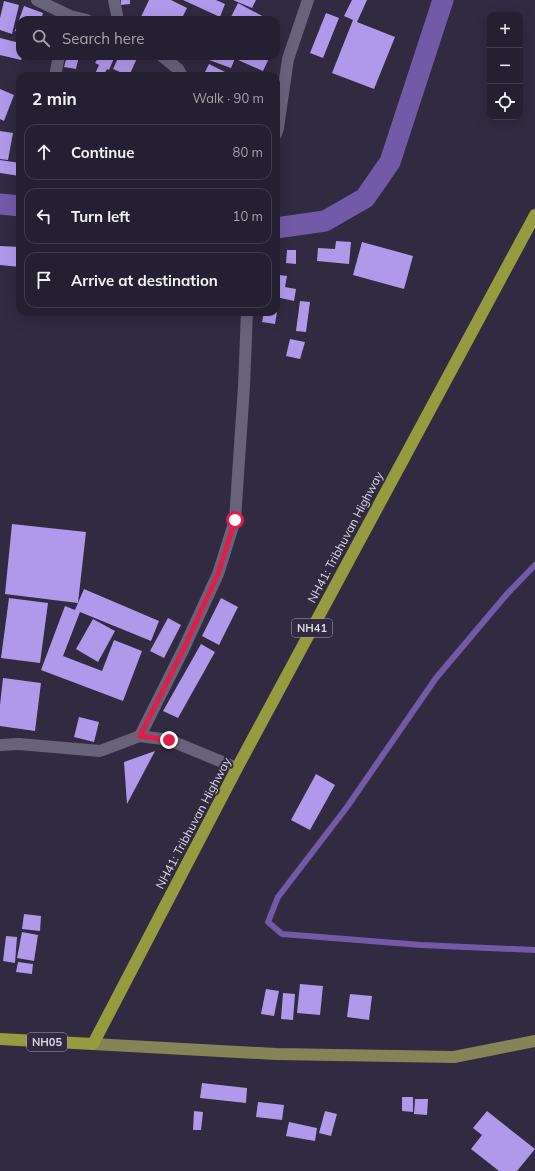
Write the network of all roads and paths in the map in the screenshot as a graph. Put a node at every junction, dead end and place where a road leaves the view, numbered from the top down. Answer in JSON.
{"nodes":[{"id":1,"x":37,"y":0,"type":"edge"},
{"id":2,"x":114,"y":0,"type":"edge"},
{"id":3,"x":308,"y":0,"type":"edge"},
{"id":4,"x":65,"y":16,"type":"edge"},
{"id":5,"x":117,"y":16,"type":"edge"},
{"id":6,"x":58,"y":60,"type":"edge"},
{"id":7,"x":167,"y":60,"type":"edge"},
{"id":8,"x":56,"y":72,"type":"edge"},
{"id":9,"x":180,"y":72,"type":"edge"},
{"id":10,"x":280,"y":114,"type":"edge"},
{"id":11,"x":535,"y":215,"type":"edge"},
{"id":12,"x":247,"y":316,"type":"edge"},
{"id":13,"x":140,"y":736,"type":"junction"},
{"id":14,"x":0,"y":745,"type":"edge"},
{"id":15,"x":237,"y":768,"type":"junction"},
{"id":16,"x":0,"y":1039,"type":"edge"},
{"id":17,"x":535,"y":1041,"type":"edge"},
{"id":18,"x":93,"y":1044,"type":"junction"}],
"edges":[{"from":1,"to":4,"type":"street"},
{"from":2,"to":5,"type":"street"},
{"from":3,"to":10,"type":"street"},
{"from":6,"to":8,"type":"street"},
{"from":7,"to":9,"type":"street"},
{"from":11,"to":15,"type":"highway","name":"NH41: Tribhuvan Highway","number":"NH41"},
{"from":12,"to":13,"type":"street"},
{"from":13,"to":14,"type":"street"},
{"from":13,"to":15,"type":"street"},
{"from":15,"to":18,"type":"highway","name":"NH41: Tribhuvan Highway","number":"NH41"},
{"from":16,"to":18,"type":"highway","number":"NH05"},
{"from":17,"to":18,"type":"main road","number":"NH05"}]}
